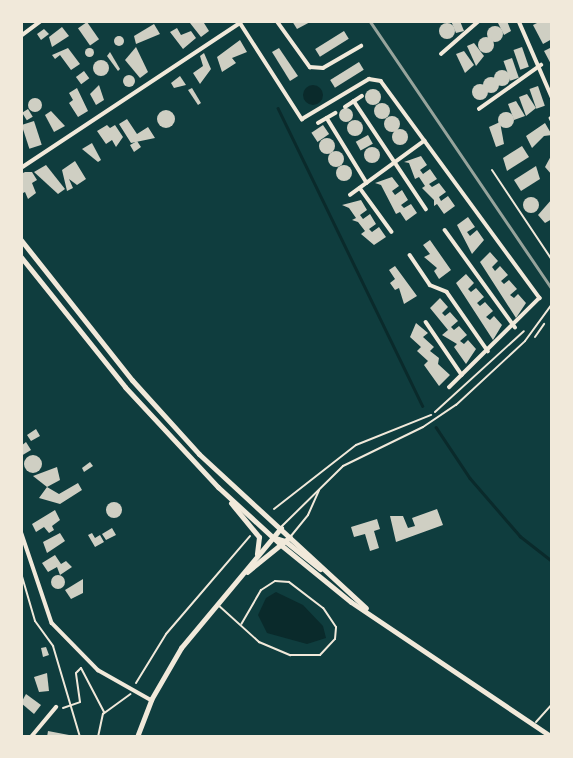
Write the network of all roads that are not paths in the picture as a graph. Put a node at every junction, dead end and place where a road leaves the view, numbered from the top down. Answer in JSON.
{"nodes":[{"id":1,"x":41,"y":21,"type":"edge"},
{"id":2,"x":277,"y":21,"type":"edge"},
{"id":3,"x":479,"y":21,"type":"edge"},
{"id":4,"x":519,"y":21,"type":"edge"},
{"id":5,"x":239,"y":22,"type":"edge"},
{"id":6,"x":21,"y":36,"type":"edge"},
{"id":7,"x":361,"y":46,"type":"dead end"},
{"id":8,"x":441,"y":54,"type":"dead end"},
{"id":9,"x":541,"y":65,"type":"junction"},
{"id":10,"x":362,"y":96,"type":"dead end"},
{"id":11,"x":552,"y":97,"type":"edge"},
{"id":12,"x":354,"y":101,"type":"junction"},
{"id":13,"x":345,"y":107,"type":"dead end"},
{"id":14,"x":480,"y":109,"type":"dead end"},
{"id":15,"x":335,"y":113,"type":"dead end"},
{"id":16,"x":327,"y":118,"type":"junction"},
{"id":17,"x":318,"y":123,"type":"dead end"},
{"id":18,"x":425,"y":141,"type":"junction"},
{"id":19,"x":394,"y":163,"type":"junction"},
{"id":20,"x":21,"y":168,"type":"edge"},
{"id":21,"x":492,"y":170,"type":"dead end"},
{"id":22,"x":367,"y":183,"type":"junction"},
{"id":23,"x":360,"y":188,"type":"junction"},
{"id":24,"x":350,"y":195,"type":"dead end"},
{"id":25,"x":426,"y":209,"type":"dead end"},
{"id":26,"x":445,"y":230,"type":"dead end"},
{"id":27,"x":391,"y":232,"type":"dead end"},
{"id":28,"x":21,"y":240,"type":"edge"},
{"id":29,"x":410,"y":255,"type":"dead end"},
{"id":30,"x":21,"y":257,"type":"edge"},
{"id":31,"x":552,"y":260,"type":"edge"},
{"id":32,"x":552,"y":304,"type":"edge"},
{"id":33,"x":426,"y":322,"type":"dead end"},
{"id":34,"x":515,"y":327,"type":"junction"},
{"id":35,"x":488,"y":351,"type":"junction"},
{"id":36,"x":462,"y":375,"type":"junction"},
{"id":37,"x":450,"y":387,"type":"dead end"},
{"id":38,"x":218,"y":487,"type":"junction"},
{"id":39,"x":319,"y":489,"type":"junction"},
{"id":40,"x":281,"y":528,"type":"junction"},
{"id":41,"x":21,"y":531,"type":"edge"},
{"id":42,"x":272,"y":537,"type":"junction"},
{"id":43,"x":285,"y":541,"type":"junction"},
{"id":44,"x":257,"y":554,"type":"junction"},
{"id":45,"x":243,"y":574,"type":"junction"},
{"id":46,"x":216,"y":604,"type":"junction"},
{"id":47,"x":370,"y":613,"type":"junction"},
{"id":48,"x":241,"y":624,"type":"junction"},
{"id":49,"x":151,"y":700,"type":"junction"},
{"id":50,"x":552,"y":704,"type":"edge"},
{"id":51,"x":56,"y":707,"type":"road end"},
{"id":52,"x":533,"y":726,"type":"junction"},
{"id":53,"x":31,"y":737,"type":"edge"},
{"id":54,"x":137,"y":737,"type":"edge"},
{"id":55,"x":552,"y":737,"type":"edge"}],
"edges":[{"from":1,"to":6,"type":"street"},
{"from":2,"to":7,"type":"street"},
{"from":3,"to":8,"type":"street"},
{"from":4,"to":9,"type":"street"},
{"from":5,"to":18,"type":"street"},
{"from":5,"to":20,"type":"street"},
{"from":9,"to":11,"type":"street"},
{"from":9,"to":14,"type":"street"},
{"from":10,"to":12,"type":"street"},
{"from":12,"to":13,"type":"street"},
{"from":12,"to":19,"type":"street"},
{"from":15,"to":16,"type":"street"},
{"from":16,"to":17,"type":"street"},
{"from":16,"to":22,"type":"street"},
{"from":18,"to":19,"type":"street"},
{"from":18,"to":34,"type":"street"},
{"from":19,"to":22,"type":"street"},
{"from":19,"to":25,"type":"street"},
{"from":21,"to":31,"type":"lane"},
{"from":22,"to":23,"type":"street"},
{"from":23,"to":24,"type":"street"},
{"from":23,"to":27,"type":"street"},
{"from":26,"to":34,"type":"street"},
{"from":28,"to":40,"type":"main road"},
{"from":29,"to":35,"type":"street"},
{"from":30,"to":38,"type":"main road"},
{"from":32,"to":39,"type":"lane"},
{"from":33,"to":36,"type":"street"},
{"from":34,"to":35,"type":"street"},
{"from":35,"to":36,"type":"street"},
{"from":36,"to":37,"type":"street"},
{"from":38,"to":42,"type":"main road"},
{"from":38,"to":44,"type":"main road"},
{"from":39,"to":40,"type":"lane"},
{"from":39,"to":43,"type":"lane"},
{"from":40,"to":42,"type":"street"},
{"from":40,"to":43,"type":"main road"},
{"from":41,"to":49,"type":"street"},
{"from":42,"to":43,"type":"main road"},
{"from":42,"to":44,"type":"street"},
{"from":43,"to":45,"type":"street"},
{"from":43,"to":47,"type":"main road"},
{"from":43,"to":47,"type":"main road"},
{"from":44,"to":45,"type":"street"},
{"from":45,"to":46,"type":"street"},
{"from":46,"to":48,"type":"lane"},
{"from":46,"to":49,"type":"street"},
{"from":47,"to":52,"type":"main road"},
{"from":48,"to":48,"type":"lane"},
{"from":49,"to":54,"type":"street"},
{"from":50,"to":52,"type":"lane"},
{"from":51,"to":53,"type":"street"},
{"from":52,"to":55,"type":"main road"}]}
